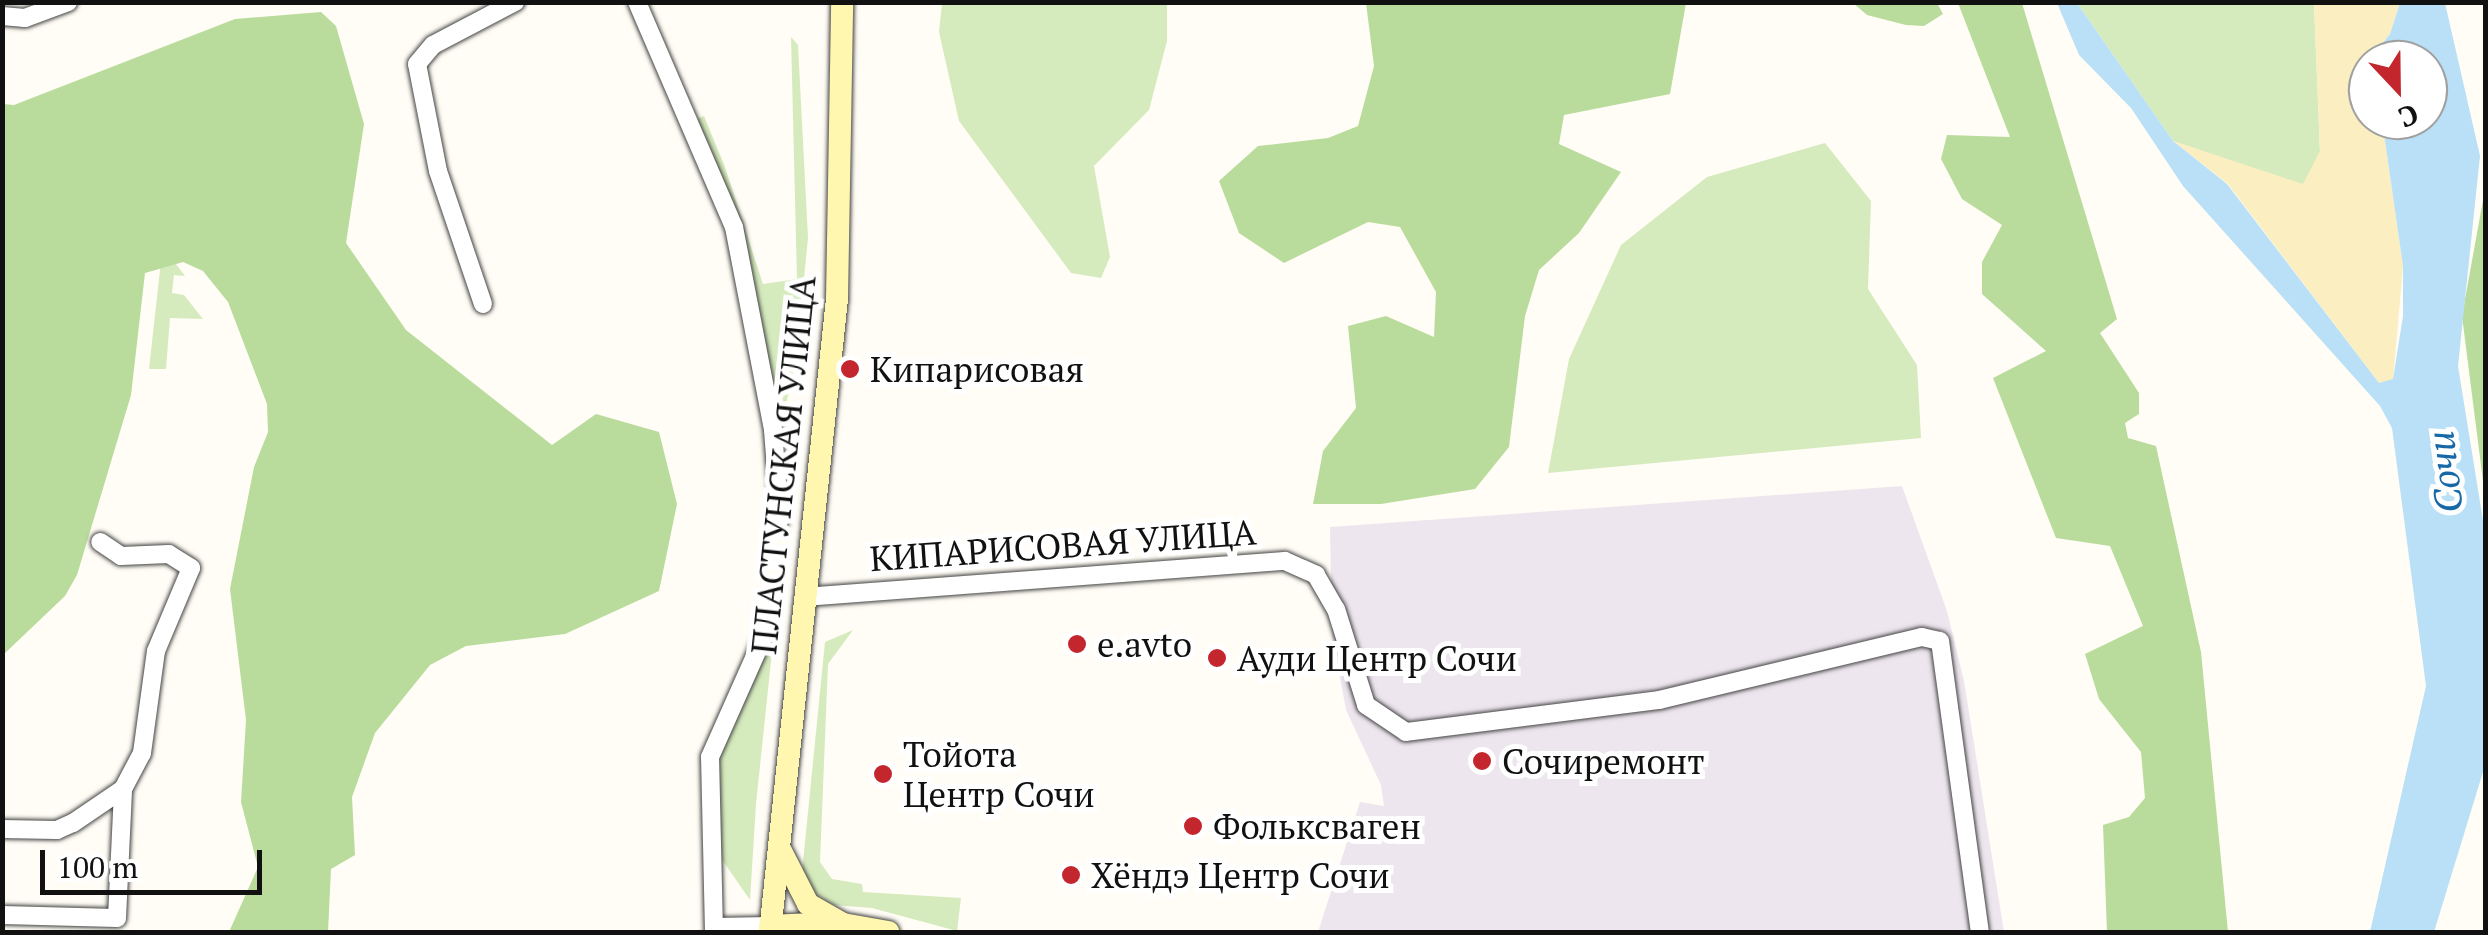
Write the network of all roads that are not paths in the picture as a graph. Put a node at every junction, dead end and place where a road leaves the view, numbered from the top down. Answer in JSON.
{"nodes":[{"id":1,"x":68,"y":2,"type":"edge"},
{"id":2,"x":515,"y":2,"type":"edge"},
{"id":3,"x":637,"y":2,"type":"edge"},
{"id":4,"x":842,"y":2,"type":"edge"},
{"id":5,"x":2,"y":16,"type":"edge"},
{"id":6,"x":483,"y":304,"type":"dead end"},
{"id":7,"x":780,"y":520,"type":"dead end"},
{"id":8,"x":100,"y":542,"type":"dead end"},
{"id":9,"x":804,"y":597,"type":"junction"},
{"id":10,"x":768,"y":627,"type":"dead end"},
{"id":11,"x":123,"y":789,"type":"junction"},
{"id":12,"x":2,"y":829,"type":"edge"},
{"id":13,"x":779,"y":843,"type":"junction"},
{"id":14,"x":2,"y":915,"type":"edge"},
{"id":15,"x":843,"y":924,"type":"junction"},
{"id":16,"x":714,"y":930,"type":"edge"},
{"id":17,"x":776,"y":930,"type":"edge"},
{"id":18,"x":888,"y":932,"type":"edge"},
{"id":19,"x":1980,"y":932,"type":"edge"}],
"edges":[{"from":1,"to":5,"type":"street"},
{"from":2,"to":6,"type":"street"},
{"from":3,"to":7,"type":"street","name":"ПЛАСТУНСКАЯ УЛИЦА"},
{"from":4,"to":9,"type":"main road","name":"ПЛАСТУНСКАЯ УЛИЦА"},
{"from":8,"to":11,"type":"street"},
{"from":9,"to":13,"type":"main road","name":"ПЛАСТУНСКАЯ УЛИЦА"},
{"from":9,"to":19,"type":"street","name":"КИПАРИСОВАЯ УЛИЦА"},
{"from":10,"to":16,"type":"street"},
{"from":11,"to":12,"type":"street"},
{"from":11,"to":14,"type":"street"},
{"from":13,"to":15,"type":"main road"},
{"from":13,"to":17,"type":"main road","name":"ПЛАСТУНСКАЯ УЛИЦА"},
{"from":15,"to":17,"type":"main road"},
{"from":15,"to":18,"type":"main road"},
{"from":16,"to":17,"type":"street"}]}
